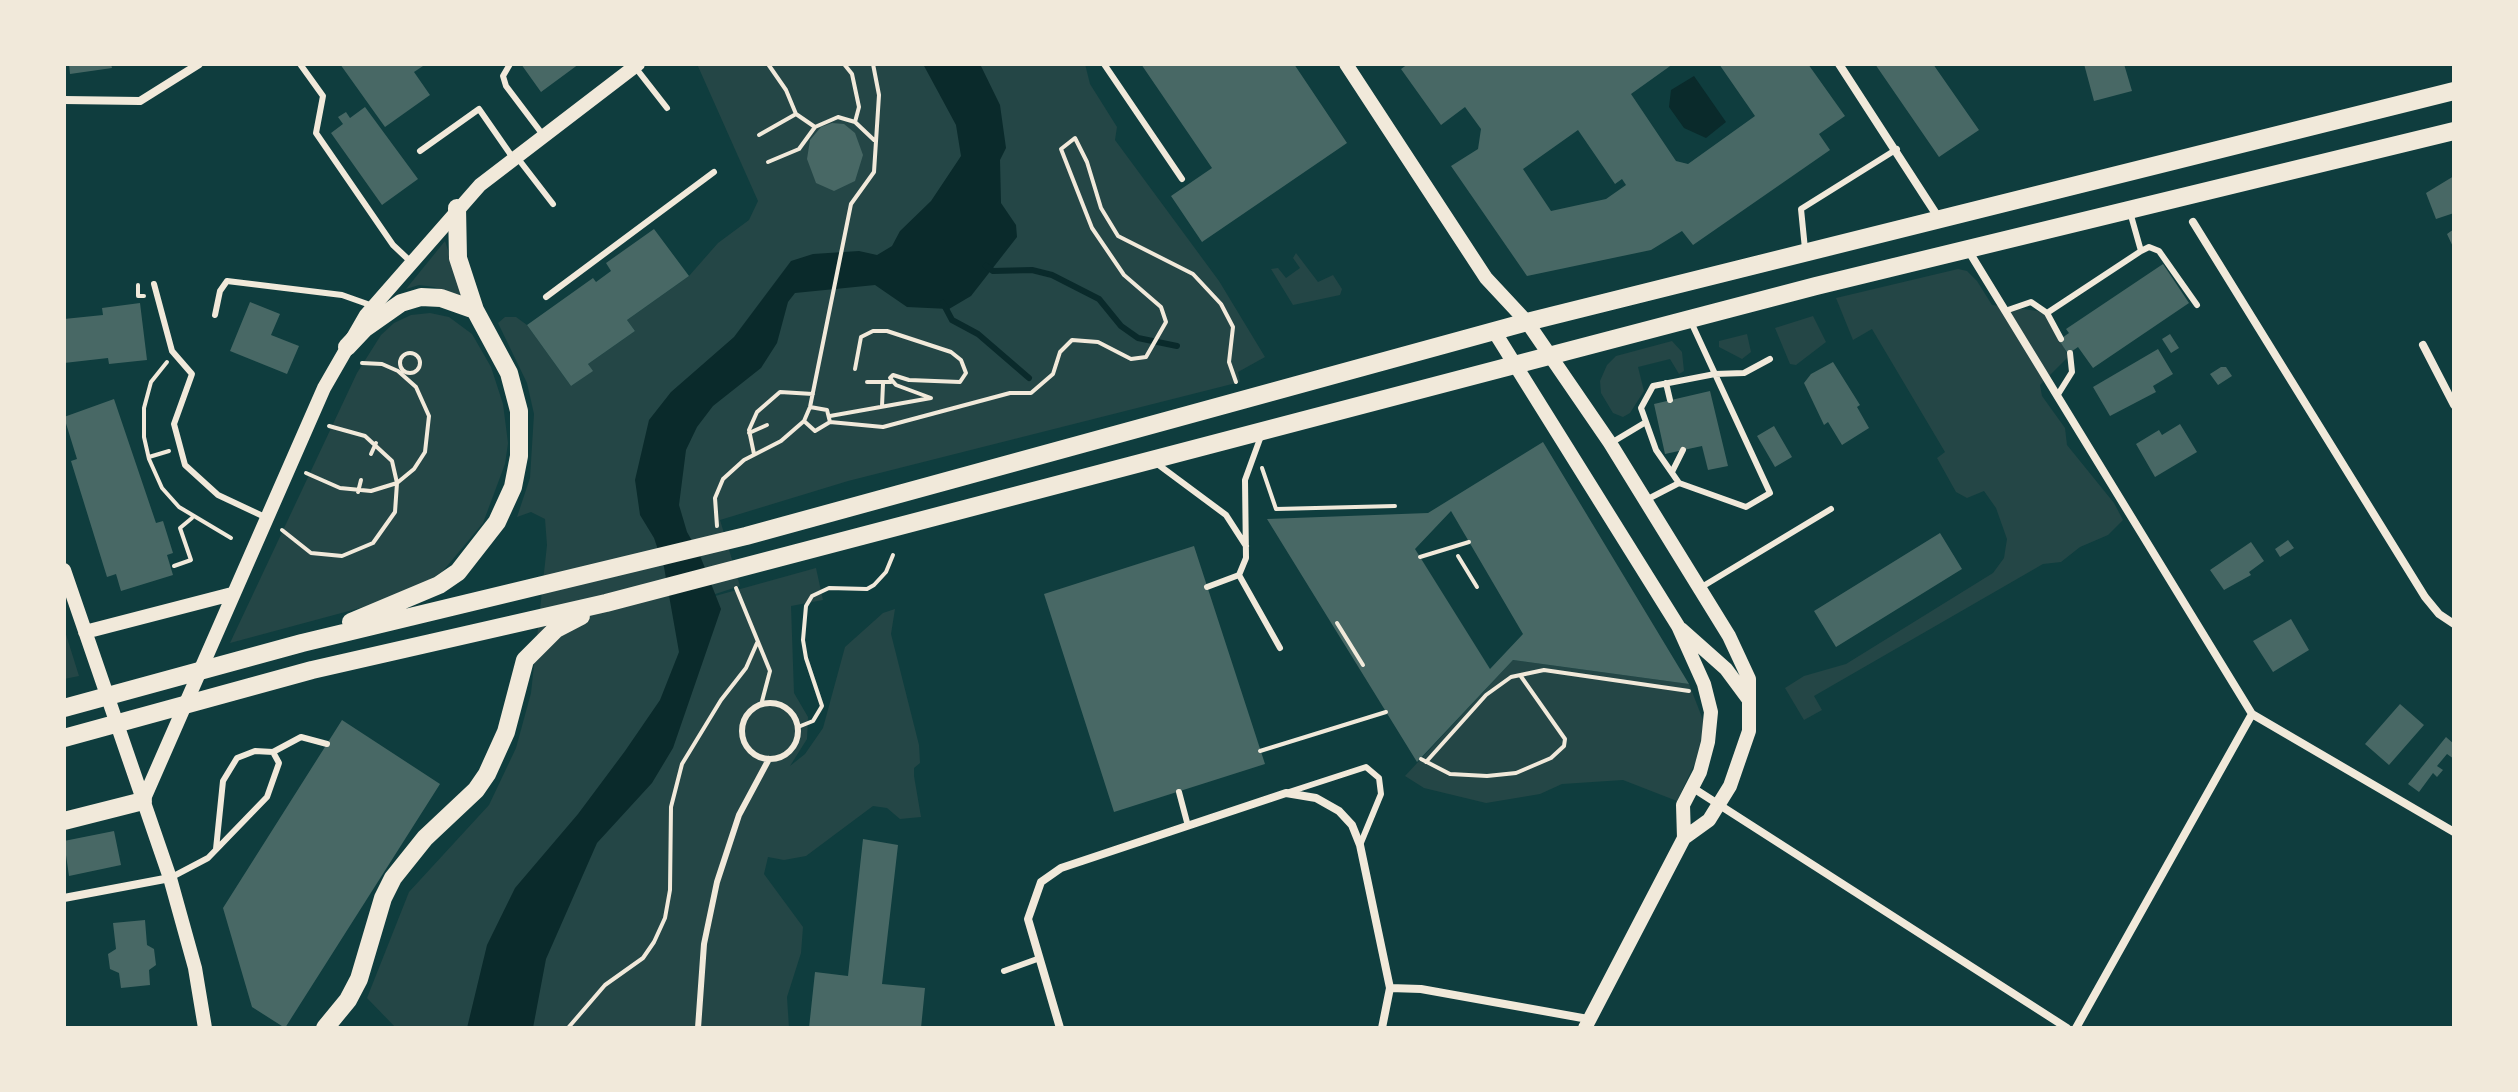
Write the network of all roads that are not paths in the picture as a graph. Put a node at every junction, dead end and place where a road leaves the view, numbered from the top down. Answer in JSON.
{"nodes":[{"id":1,"x":199,"y":64,"type":"edge"},
{"id":2,"x":300,"y":64,"type":"edge"},
{"id":3,"x":510,"y":64,"type":"edge"},
{"id":4,"x":1104,"y":64,"type":"edge"},
{"id":5,"x":1839,"y":64,"type":"edge"},
{"id":6,"x":635,"y":65,"type":"edge"},
{"id":7,"x":1352,"y":66,"type":"edge"},
{"id":8,"x":2454,"y":91,"type":"edge"},
{"id":9,"x":64,"y":100,"type":"edge"},
{"id":10,"x":667,"y":108,"type":"dead end"},
{"id":11,"x":2454,"y":131,"type":"edge"},
{"id":12,"x":543,"y":135,"type":"junction"},
{"id":13,"x":1897,"y":149,"type":"junction"},
{"id":14,"x":420,"y":151,"type":"dead end"},
{"id":15,"x":514,"y":156,"type":"junction"},
{"id":16,"x":714,"y":172,"type":"dead end"},
{"id":17,"x":1182,"y":179,"type":"dead end"},
{"id":18,"x":553,"y":204,"type":"dead end"},
{"id":19,"x":457,"y":208,"type":"junction"},
{"id":20,"x":2130,"y":210,"type":"junction"},
{"id":21,"x":1940,"y":221,"type":"junction"},
{"id":22,"x":2193,"y":222,"type":"dead end"},
{"id":23,"x":1968,"y":250,"type":"junction"},
{"id":24,"x":2141,"y":251,"type":"junction"},
{"id":25,"x":1805,"y":254,"type":"junction"},
{"id":26,"x":410,"y":261,"type":"junction"},
{"id":27,"x":154,"y":284,"type":"dead end"},
{"id":28,"x":546,"y":297,"type":"dead end"},
{"id":29,"x":2197,"y":305,"type":"dead end"},
{"id":30,"x":373,"y":306,"type":"junction"},
{"id":31,"x":475,"y":310,"type":"junction"},
{"id":32,"x":2005,"y":311,"type":"junction"},
{"id":33,"x":2047,"y":313,"type":"junction"},
{"id":34,"x":215,"y":315,"type":"dead end"},
{"id":35,"x":1691,"y":321,"type":"junction"},
{"id":36,"x":1527,"y":322,"type":"junction"},
{"id":37,"x":1494,"y":331,"type":"junction"},
{"id":38,"x":2061,"y":339,"type":"dead end"},
{"id":39,"x":2423,"y":345,"type":"dead end"},
{"id":40,"x":347,"y":347,"type":"junction"},
{"id":41,"x":2070,"y":353,"type":"dead end"},
{"id":42,"x":1551,"y":358,"type":"junction"},
{"id":43,"x":1770,"y":359,"type":"dead end"},
{"id":44,"x":1517,"y":366,"type":"junction"},
{"id":45,"x":1715,"y":374,"type":"junction"},
{"id":46,"x":1666,"y":383,"type":"junction"},
{"id":47,"x":2057,"y":396,"type":"junction"},
{"id":48,"x":1670,"y":400,"type":"dead end"},
{"id":49,"x":2454,"y":405,"type":"edge"},
{"id":50,"x":1646,"y":422,"type":"junction"},
{"id":51,"x":1262,"y":433,"type":"junction"},
{"id":52,"x":1610,"y":443,"type":"junction"},
{"id":53,"x":1683,"y":450,"type":"dead end"},
{"id":54,"x":1152,"y":460,"type":"junction"},
{"id":55,"x":1672,"y":472,"type":"junction"},
{"id":56,"x":1679,"y":483,"type":"junction"},
{"id":57,"x":1646,"y":500,"type":"junction"},
{"id":58,"x":1831,"y":509,"type":"dead end"},
{"id":59,"x":267,"y":518,"type":"junction"},
{"id":60,"x":1246,"y":546,"type":"junction"},
{"id":61,"x":64,"y":570,"type":"edge"},
{"id":62,"x":1239,"y":575,"type":"junction"},
{"id":63,"x":1207,"y":587,"type":"dead end"},
{"id":64,"x":1700,"y":588,"type":"junction"},
{"id":65,"x":232,"y":594,"type":"junction"},
{"id":66,"x":606,"y":603,"type":"junction"},
{"id":67,"x":2454,"y":624,"type":"edge"},
{"id":68,"x":1678,"y":626,"type":"junction"},
{"id":69,"x":85,"y":632,"type":"junction"},
{"id":70,"x":302,"y":643,"type":"junction"},
{"id":71,"x":1280,"y":648,"type":"dead end"},
{"id":72,"x":1750,"y":702,"type":"junction"},
{"id":73,"x":64,"y":708,"type":"edge"},
{"id":74,"x":2252,"y":714,"type":"junction"},
{"id":75,"x":64,"y":738,"type":"edge"},
{"id":76,"x":327,"y":744,"type":"dead end"},
{"id":77,"x":273,"y":752,"type":"junction"},
{"id":78,"x":769,"y":759,"type":"junction"},
{"id":79,"x":1693,"y":788,"type":"junction"},
{"id":80,"x":1179,"y":792,"type":"dead end"},
{"id":81,"x":1286,"y":793,"type":"junction"},
{"id":82,"x":141,"y":794,"type":"junction"},
{"id":83,"x":1718,"y":804,"type":"junction"},
{"id":84,"x":64,"y":821,"type":"edge"},
{"id":85,"x":1188,"y":826,"type":"junction"},
{"id":86,"x":2454,"y":832,"type":"edge"},
{"id":87,"x":1684,"y":838,"type":"junction"},
{"id":88,"x":1360,"y":845,"type":"junction"},
{"id":89,"x":216,"y":849,"type":"junction"},
{"id":90,"x":170,"y":878,"type":"junction"},
{"id":91,"x":64,"y":898,"type":"edge"},
{"id":92,"x":1040,"y":958,"type":"junction"},
{"id":93,"x":1004,"y":971,"type":"dead end"},
{"id":94,"x":1390,"y":988,"type":"junction"},
{"id":95,"x":1587,"y":1024,"type":"edge"},
{"id":96,"x":205,"y":1028,"type":"edge"},
{"id":97,"x":325,"y":1028,"type":"edge"},
{"id":98,"x":698,"y":1028,"type":"edge"},
{"id":99,"x":1060,"y":1028,"type":"edge"},
{"id":100,"x":1382,"y":1028,"type":"edge"},
{"id":101,"x":2067,"y":1028,"type":"edge"},
{"id":102,"x":2076,"y":1028,"type":"edge"}],
"edges":[{"from":1,"to":9,"type":"street"},
{"from":2,"to":26,"type":"lane"},
{"from":3,"to":12,"type":"lane"},
{"from":4,"to":17,"type":"lane"},
{"from":5,"to":13,"type":"street"},
{"from":6,"to":10,"type":"lane"},
{"from":6,"to":12,"type":"street"},
{"from":7,"to":36,"type":"street"},
{"from":8,"to":21,"type":"main road"},
{"from":11,"to":20,"type":"main road"},
{"from":12,"to":15,"type":"street"},
{"from":13,"to":21,"type":"street"},
{"from":13,"to":25,"type":"lane"},
{"from":14,"to":15,"type":"lane"},
{"from":15,"to":18,"type":"lane"},
{"from":15,"to":19,"type":"street"},
{"from":16,"to":28,"type":"lane"},
{"from":19,"to":26,"type":"street"},
{"from":19,"to":31,"type":"main road"},
{"from":20,"to":23,"type":"main road"},
{"from":20,"to":24,"type":"lane"},
{"from":21,"to":25,"type":"main road"},
{"from":22,"to":67,"type":"street"},
{"from":23,"to":32,"type":"street"},
{"from":23,"to":35,"type":"main road"},
{"from":24,"to":29,"type":"lane"},
{"from":24,"to":33,"type":"lane"},
{"from":25,"to":36,"type":"main road"},
{"from":26,"to":30,"type":"street"},
{"from":27,"to":59,"type":"lane"},
{"from":30,"to":34,"type":"lane"},
{"from":30,"to":40,"type":"street"},
{"from":31,"to":40,"type":"main road"},
{"from":31,"to":70,"type":"main road"},
{"from":32,"to":33,"type":"lane"},
{"from":32,"to":47,"type":"street"},
{"from":33,"to":38,"type":"lane"},
{"from":35,"to":42,"type":"main road"},
{"from":35,"to":45,"type":"lane"},
{"from":36,"to":37,"type":"main road"},
{"from":36,"to":42,"type":"street"},
{"from":37,"to":44,"type":"street"},
{"from":37,"to":70,"type":"main road"},
{"from":39,"to":49,"type":"street"},
{"from":40,"to":59,"type":"street"},
{"from":41,"to":47,"type":"lane"},
{"from":42,"to":44,"type":"main road"},
{"from":42,"to":52,"type":"street"},
{"from":43,"to":45,"type":"lane"},
{"from":44,"to":51,"type":"main road"},
{"from":44,"to":68,"type":"street"},
{"from":45,"to":46,"type":"lane"},
{"from":45,"to":56,"type":"lane"},
{"from":46,"to":48,"type":"lane"},
{"from":46,"to":50,"type":"lane"},
{"from":47,"to":74,"type":"street"},
{"from":50,"to":52,"type":"lane"},
{"from":50,"to":55,"type":"lane"},
{"from":51,"to":54,"type":"main road"},
{"from":51,"to":60,"type":"lane"},
{"from":52,"to":57,"type":"street"},
{"from":53,"to":55,"type":"lane"},
{"from":54,"to":60,"type":"lane"},
{"from":54,"to":66,"type":"main road"},
{"from":55,"to":56,"type":"lane"},
{"from":56,"to":57,"type":"lane"},
{"from":57,"to":64,"type":"street"},
{"from":58,"to":64,"type":"lane"},
{"from":59,"to":65,"type":"street"},
{"from":60,"to":62,"type":"lane"},
{"from":61,"to":69,"type":"street"},
{"from":62,"to":63,"type":"lane"},
{"from":62,"to":71,"type":"lane"},
{"from":64,"to":72,"type":"street"},
{"from":65,"to":69,"type":"street"},
{"from":65,"to":82,"type":"street"},
{"from":66,"to":75,"type":"main road"},
{"from":66,"to":97,"type":"main road"},
{"from":68,"to":72,"type":"street"},
{"from":68,"to":79,"type":"street"},
{"from":69,"to":82,"type":"street"},
{"from":70,"to":73,"type":"main road"},
{"from":72,"to":83,"type":"street"},
{"from":74,"to":86,"type":"street"},
{"from":74,"to":102,"type":"street"},
{"from":76,"to":77,"type":"lane"},
{"from":77,"to":89,"type":"lane"},
{"from":77,"to":89,"type":"lane"},
{"from":78,"to":78,"type":"lane"},
{"from":78,"to":98,"type":"lane"},
{"from":79,"to":83,"type":"street"},
{"from":79,"to":87,"type":"street"},
{"from":80,"to":85,"type":"lane"},
{"from":81,"to":85,"type":"street"},
{"from":81,"to":88,"type":"street"},
{"from":81,"to":88,"type":"lane"},
{"from":82,"to":84,"type":"main road"},
{"from":82,"to":90,"type":"street"},
{"from":83,"to":87,"type":"street"},
{"from":83,"to":101,"type":"street"},
{"from":85,"to":92,"type":"street"},
{"from":87,"to":95,"type":"street"},
{"from":88,"to":94,"type":"street"},
{"from":89,"to":90,"type":"lane"},
{"from":90,"to":91,"type":"street"},
{"from":90,"to":96,"type":"street"},
{"from":92,"to":93,"type":"lane"},
{"from":92,"to":99,"type":"street"},
{"from":94,"to":95,"type":"street"},
{"from":94,"to":100,"type":"street"}]}
